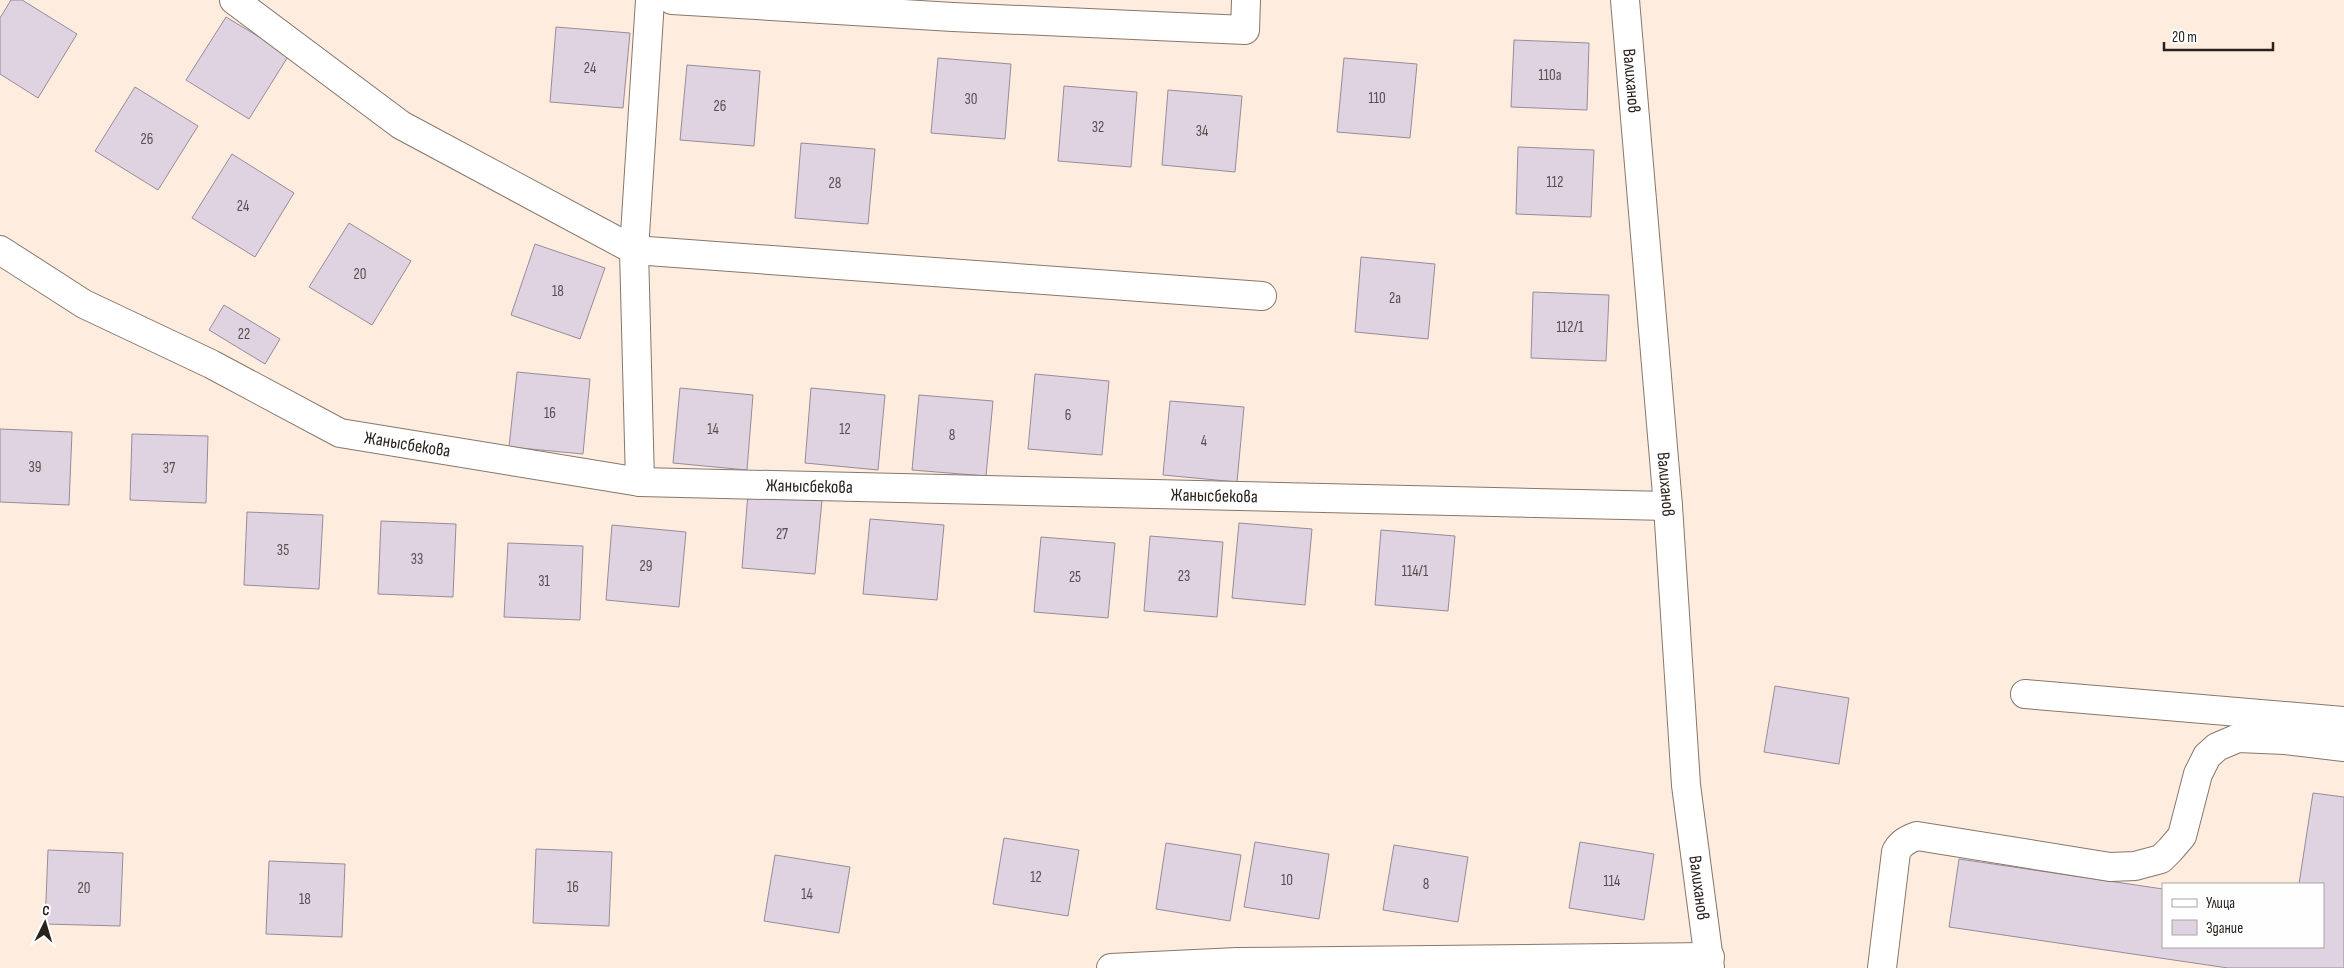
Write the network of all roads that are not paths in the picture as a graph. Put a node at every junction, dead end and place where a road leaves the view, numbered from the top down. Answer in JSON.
{"nodes":[{"id":1,"x":234,"y":0,"type":"edge"},
{"id":2,"x":650,"y":0,"type":"edge"},
{"id":3,"x":672,"y":0,"type":"edge"},
{"id":4,"x":1246,"y":0,"type":"edge"},
{"id":5,"x":1625,"y":0,"type":"edge"},
{"id":6,"x":0,"y":250,"type":"edge"},
{"id":7,"x":634,"y":250,"type":"junction"},
{"id":8,"x":1262,"y":296,"type":"dead end"},
{"id":9,"x":640,"y":482,"type":"junction"},
{"id":10,"x":1668,"y":506,"type":"junction"},
{"id":11,"x":2025,"y":694,"type":"dead end"},
{"id":12,"x":2344,"y":721,"type":"edge"},
{"id":13,"x":2344,"y":747,"type":"edge"},
{"id":14,"x":1710,"y":963,"type":"edge"},
{"id":15,"x":1236,"y":965,"type":"edge"},
{"id":16,"x":1112,"y":968,"type":"edge"},
{"id":17,"x":1882,"y":968,"type":"edge"}],
"edges":[{"from":1,"to":7,"type":"street"},
{"from":2,"to":7,"type":"street"},
{"from":3,"to":4,"type":"street"},
{"from":5,"to":10,"type":"street","name":"Валиханов"},
{"from":6,"to":9,"type":"street","name":"Жанысбекова"},
{"from":7,"to":8,"type":"street"},
{"from":7,"to":9,"type":"street"},
{"from":9,"to":10,"type":"street","name":"Жанысбекова"},
{"from":10,"to":14,"type":"street","name":"Валиханов"},
{"from":11,"to":12,"type":"street"},
{"from":13,"to":17,"type":"street"},
{"from":14,"to":15,"type":"street"},
{"from":15,"to":16,"type":"street"}]}
